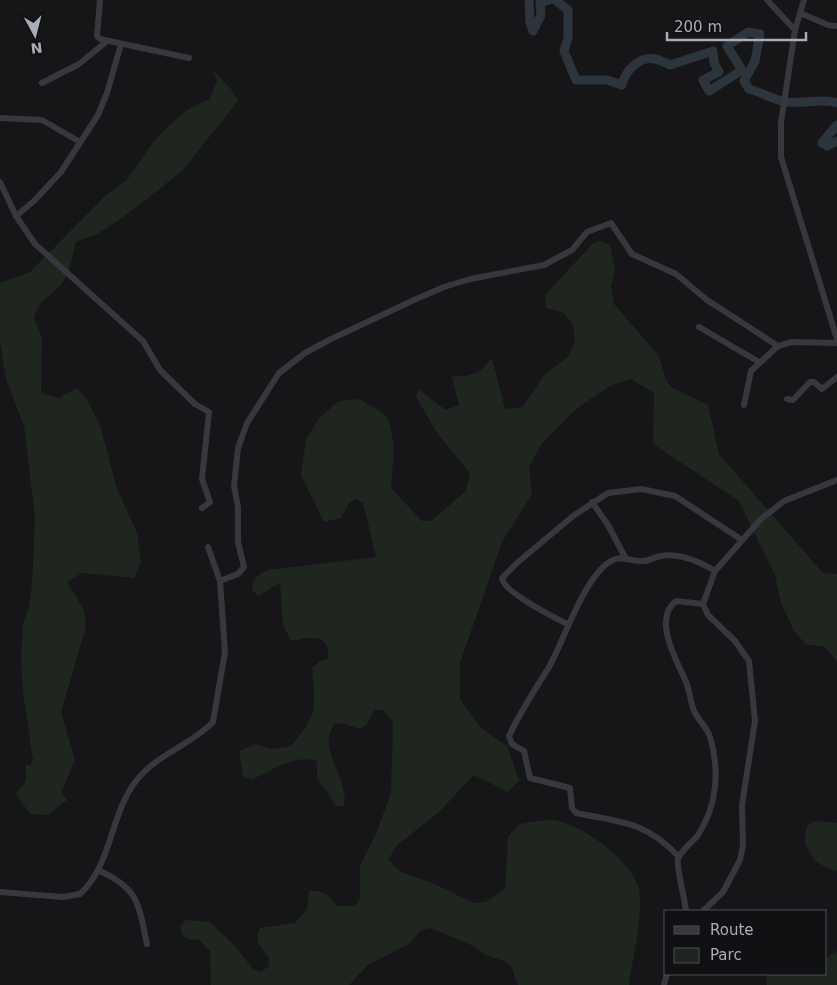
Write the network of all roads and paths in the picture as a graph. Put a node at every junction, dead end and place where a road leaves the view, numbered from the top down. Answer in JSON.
{"nodes":[{"id":1,"x":100,"y":0,"type":"edge"},
{"id":2,"x":767,"y":0,"type":"edge"},
{"id":3,"x":804,"y":0,"type":"edge"},
{"id":4,"x":800,"y":13,"type":"junction"},
{"id":5,"x":837,"y":26,"type":"edge"},
{"id":6,"x":795,"y":30,"type":"junction"},
{"id":7,"x":106,"y":42,"type":"junction"},
{"id":8,"x":121,"y":44,"type":"junction"},
{"id":9,"x":189,"y":58,"type":"dead end"},
{"id":10,"x":42,"y":83,"type":"dead end"},
{"id":11,"x":0,"y":118,"type":"edge"},
{"id":12,"x":80,"y":142,"type":"junction"},
{"id":13,"x":0,"y":182,"type":"edge"},
{"id":14,"x":16,"y":216,"type":"junction"},
{"id":15,"x":699,"y":327,"type":"dead end"},
{"id":16,"x":837,"y":339,"type":"edge"},
{"id":17,"x":837,"y":343,"type":"edge"},
{"id":18,"x":778,"y":346,"type":"junction"},
{"id":19,"x":759,"y":362,"type":"junction"},
{"id":20,"x":837,"y":377,"type":"edge"},
{"id":21,"x":786,"y":399,"type":"dead end"},
{"id":22,"x":744,"y":405,"type":"dead end"},
{"id":23,"x":837,"y":480,"type":"edge"},
{"id":24,"x":592,"y":502,"type":"junction"},
{"id":25,"x":202,"y":508,"type":"dead end"},
{"id":26,"x":742,"y":540,"type":"junction"},
{"id":27,"x":208,"y":547,"type":"dead end"},
{"id":28,"x":626,"y":559,"type":"junction"},
{"id":29,"x":715,"y":571,"type":"junction"},
{"id":30,"x":220,"y":581,"type":"junction"},
{"id":31,"x":703,"y":604,"type":"junction"},
{"id":32,"x":567,"y":624,"type":"junction"},
{"id":33,"x":679,"y":857,"type":"junction"},
{"id":34,"x":98,"y":870,"type":"junction"},
{"id":35,"x":0,"y":892,"type":"edge"},
{"id":36,"x":686,"y":910,"type":"edge"},
{"id":37,"x":704,"y":910,"type":"edge"},
{"id":38,"x":147,"y":944,"type":"dead end"}],
"edges":[{"from":1,"to":7,"type":"street"},
{"from":2,"to":6,"type":"street"},
{"from":3,"to":4,"type":"street"},
{"from":4,"to":5,"type":"street"},
{"from":4,"to":6,"type":"street"},
{"from":6,"to":16,"type":"street"},
{"from":7,"to":8,"type":"street"},
{"from":7,"to":10,"type":"street"},
{"from":8,"to":9,"type":"street"},
{"from":8,"to":12,"type":"street"},
{"from":11,"to":12,"type":"street"},
{"from":12,"to":14,"type":"street"},
{"from":13,"to":14,"type":"street"},
{"from":14,"to":25,"type":"street"},
{"from":15,"to":19,"type":"street"},
{"from":17,"to":18,"type":"street"},
{"from":18,"to":19,"type":"street"},
{"from":18,"to":30,"type":"street"},
{"from":19,"to":22,"type":"street"},
{"from":20,"to":21,"type":"street"},
{"from":23,"to":26,"type":"street"},
{"from":24,"to":26,"type":"street"},
{"from":24,"to":28,"type":"street"},
{"from":24,"to":32,"type":"street"},
{"from":26,"to":29,"type":"street"},
{"from":27,"to":30,"type":"street"},
{"from":28,"to":29,"type":"street"},
{"from":28,"to":32,"type":"street"},
{"from":29,"to":31,"type":"street"},
{"from":30,"to":34,"type":"street"},
{"from":31,"to":33,"type":"street"},
{"from":31,"to":37,"type":"street"},
{"from":32,"to":33,"type":"street"},
{"from":33,"to":36,"type":"street"},
{"from":34,"to":35,"type":"street"},
{"from":34,"to":38,"type":"street"}]}
